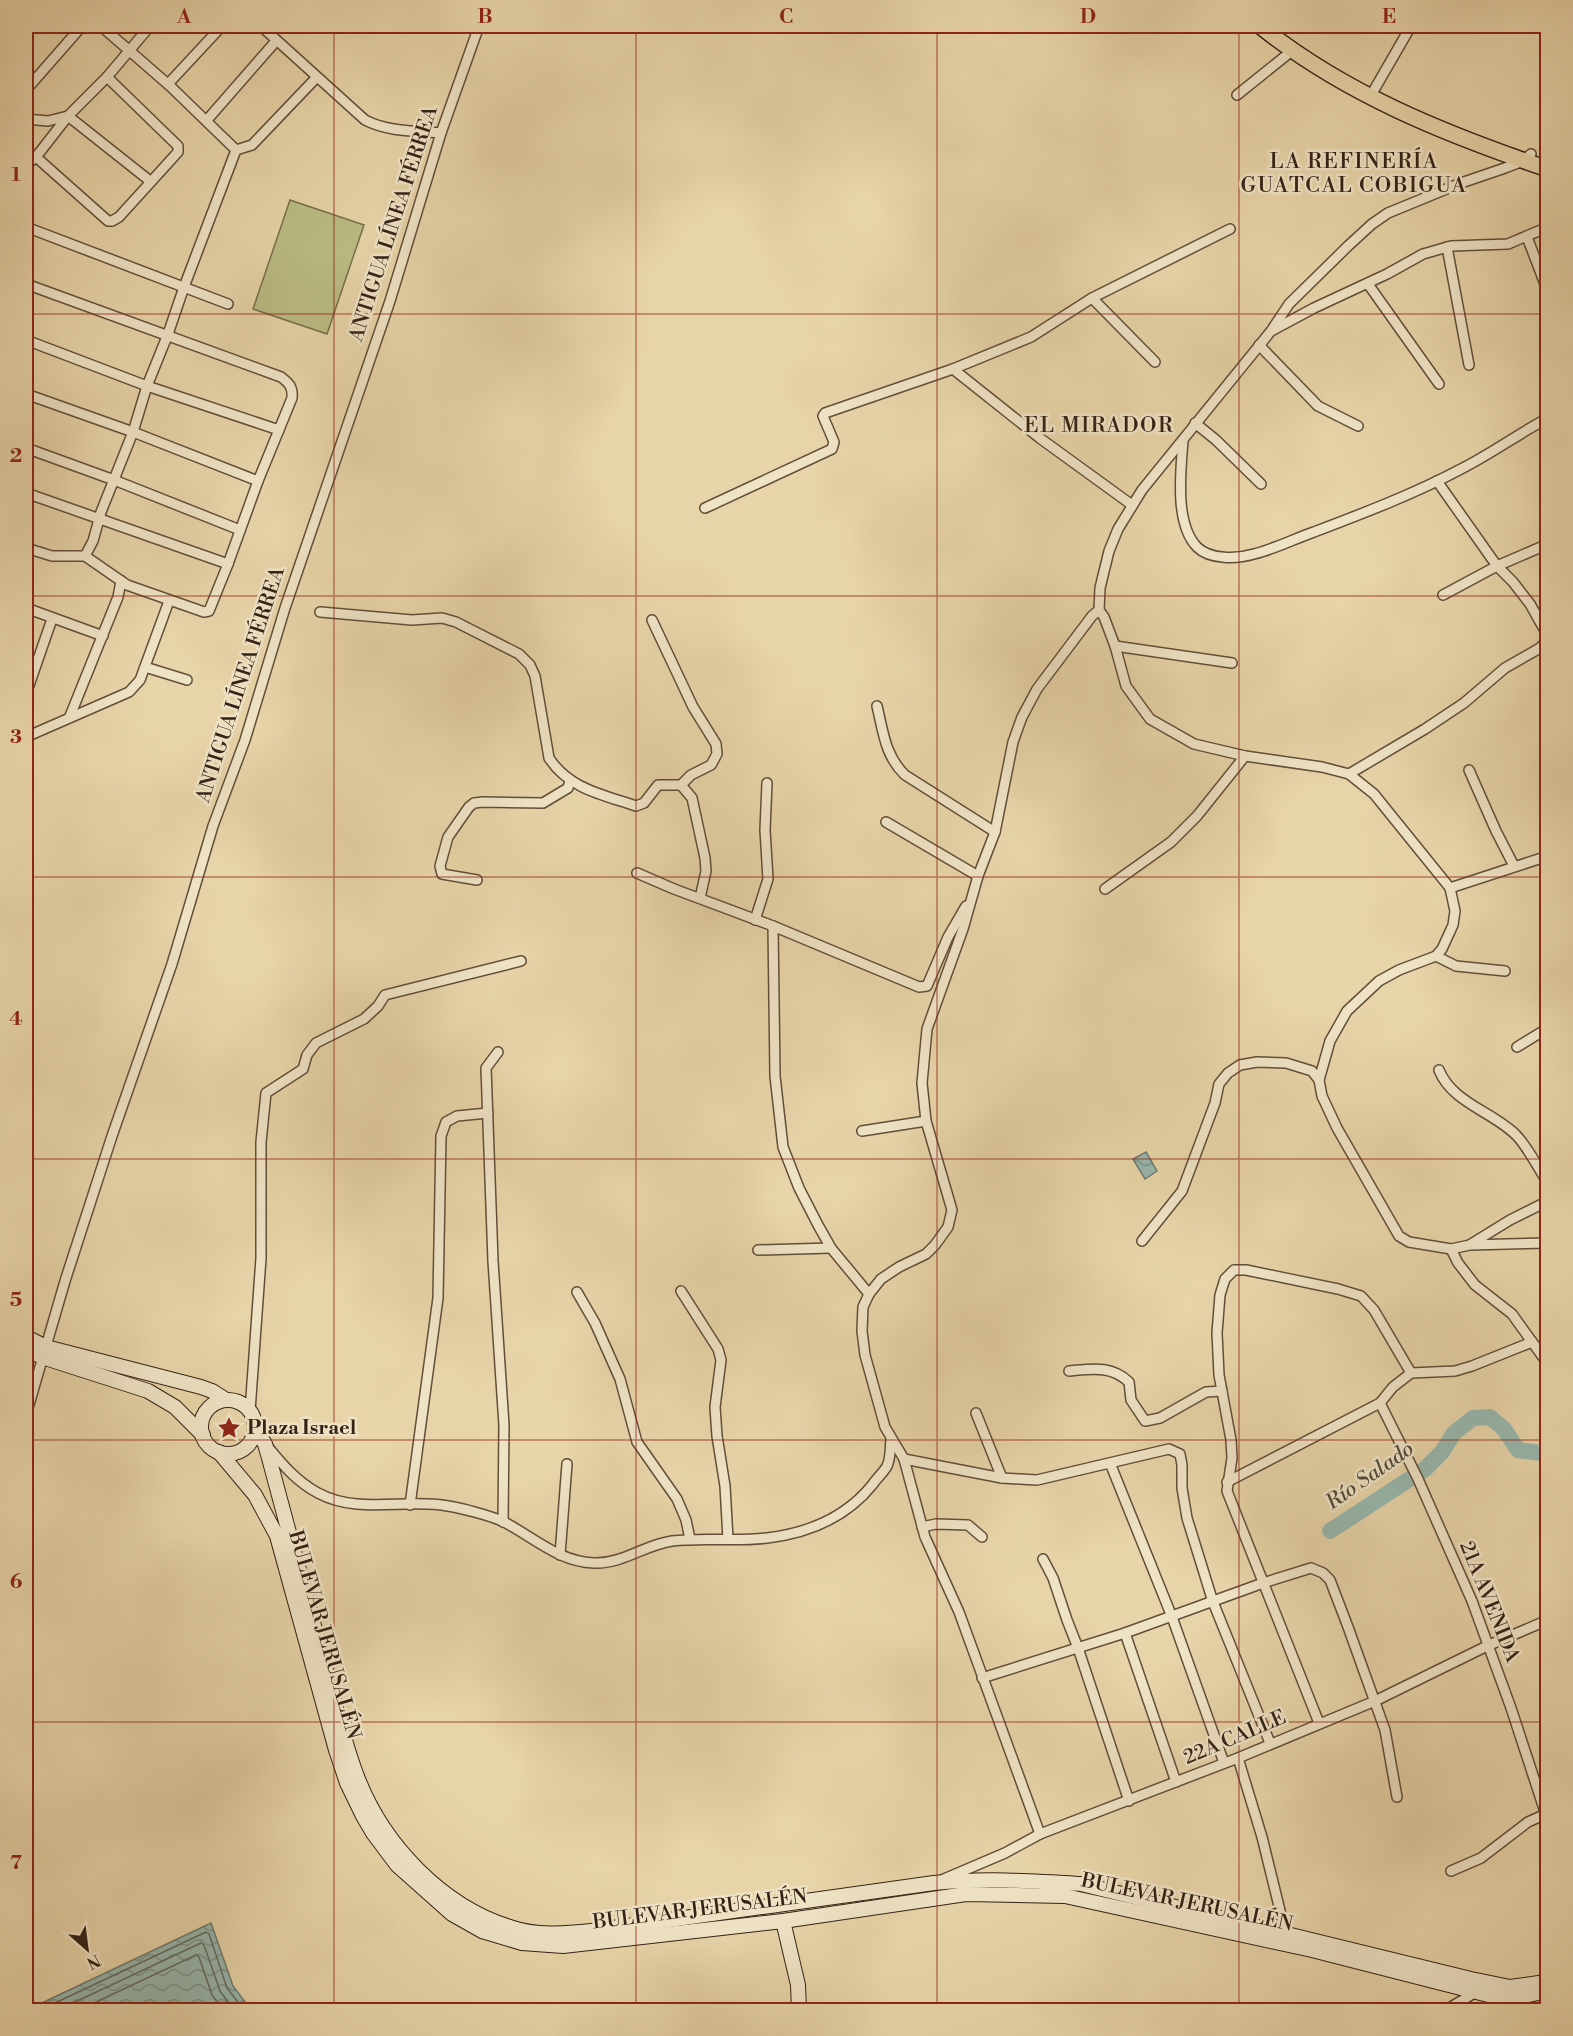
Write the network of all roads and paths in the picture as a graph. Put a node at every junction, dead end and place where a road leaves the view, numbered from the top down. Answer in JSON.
{"nodes":[{"id":1,"x":82,"y":26,"type":"edge"},
{"id":2,"x":100,"y":26,"type":"edge"},
{"id":3,"x":150,"y":26,"type":"edge"},
{"id":4,"x":222,"y":26,"type":"edge"},
{"id":5,"x":261,"y":26,"type":"edge"},
{"id":6,"x":479,"y":26,"type":"edge"},
{"id":7,"x":1260,"y":26,"type":"edge"},
{"id":8,"x":1274,"y":26,"type":"edge"},
{"id":9,"x":1410,"y":26,"type":"edge"},
{"id":10,"x":276,"y":41,"type":"junction"},
{"id":11,"x":1293,"y":50,"type":"junction"},
{"id":12,"x":128,"y":51,"type":"junction"},
{"id":13,"x":107,"y":77,"type":"junction"},
{"id":14,"x":316,"y":78,"type":"junction"},
{"id":15,"x":168,"y":84,"type":"junction"},
{"id":16,"x":26,"y":90,"type":"edge"},
{"id":17,"x":1373,"y":93,"type":"junction"},
{"id":18,"x":1238,"y":94,"type":"dead end"},
{"id":19,"x":68,"y":116,"type":"junction"},
{"id":20,"x":26,"y":119,"type":"edge"},
{"id":21,"x":207,"y":120,"type":"junction"},
{"id":22,"x":441,"y":133,"type":"junction"},
{"id":23,"x":236,"y":150,"type":"junction"},
{"id":24,"x":36,"y":157,"type":"junction"},
{"id":25,"x":1527,"y":157,"type":"junction"},
{"id":26,"x":1548,"y":160,"type":"edge"},
{"id":27,"x":26,"y":165,"type":"edge"},
{"id":28,"x":1548,"y":169,"type":"edge"},
{"id":29,"x":150,"y":181,"type":"junction"},
{"id":30,"x":26,"y":227,"type":"edge"},
{"id":31,"x":1548,"y":227,"type":"edge"},
{"id":32,"x":1230,"y":229,"type":"dead end"},
{"id":33,"x":1527,"y":237,"type":"junction"},
{"id":34,"x":1447,"y":247,"type":"junction"},
{"id":35,"x":26,"y":284,"type":"edge"},
{"id":36,"x":1368,"y":284,"type":"junction"},
{"id":37,"x":184,"y":287,"type":"junction"},
{"id":38,"x":1548,"y":292,"type":"edge"},
{"id":39,"x":1092,"y":298,"type":"junction"},
{"id":40,"x":228,"y":304,"type":"dead end"},
{"id":41,"x":1271,"y":331,"type":"junction"},
{"id":42,"x":168,"y":334,"type":"junction"},
{"id":43,"x":26,"y":340,"type":"edge"},
{"id":44,"x":1259,"y":345,"type":"junction"},
{"id":45,"x":1155,"y":362,"type":"dead end"},
{"id":46,"x":1469,"y":365,"type":"dead end"},
{"id":47,"x":953,"y":369,"type":"junction"},
{"id":48,"x":1439,"y":384,"type":"dead end"},
{"id":49,"x":147,"y":386,"type":"junction"},
{"id":50,"x":26,"y":394,"type":"edge"},
{"id":51,"x":1548,"y":418,"type":"edge"},
{"id":52,"x":1195,"y":423,"type":"junction"},
{"id":53,"x":1358,"y":426,"type":"dead end"},
{"id":54,"x":279,"y":430,"type":"junction"},
{"id":55,"x":133,"y":432,"type":"junction"},
{"id":56,"x":1183,"y":440,"type":"junction"},
{"id":57,"x":26,"y":448,"type":"edge"},
{"id":58,"x":114,"y":480,"type":"junction"},
{"id":59,"x":258,"y":481,"type":"junction"},
{"id":60,"x":1437,"y":481,"type":"junction"},
{"id":61,"x":1261,"y":484,"type":"dead end"},
{"id":62,"x":26,"y":493,"type":"edge"},
{"id":63,"x":1132,"y":505,"type":"junction"},
{"id":64,"x":705,"y":508,"type":"dead end"},
{"id":65,"x":99,"y":519,"type":"junction"},
{"id":66,"x":240,"y":530,"type":"junction"},
{"id":67,"x":1548,"y":544,"type":"edge"},
{"id":68,"x":26,"y":548,"type":"edge"},
{"id":69,"x":85,"y":556,"type":"junction"},
{"id":70,"x":228,"y":564,"type":"junction"},
{"id":71,"x":1497,"y":566,"type":"junction"},
{"id":72,"x":121,"y":581,"type":"junction"},
{"id":73,"x":1443,"y":595,"type":"dead end"},
{"id":74,"x":169,"y":601,"type":"junction"},
{"id":75,"x":26,"y":608,"type":"edge"},
{"id":76,"x":1099,"y":610,"type":"junction"},
{"id":77,"x":320,"y":612,"type":"dead end"},
{"id":78,"x":52,"y":619,"type":"junction"},
{"id":79,"x":652,"y":620,"type":"dead end"},
{"id":80,"x":103,"y":636,"type":"junction"},
{"id":81,"x":1548,"y":638,"type":"edge"},
{"id":82,"x":1115,"y":646,"type":"junction"},
{"id":83,"x":1232,"y":663,"type":"dead end"},
{"id":84,"x":145,"y":667,"type":"junction"},
{"id":85,"x":187,"y":680,"type":"dead end"},
{"id":86,"x":26,"y":694,"type":"edge"},
{"id":87,"x":877,"y":706,"type":"dead end"},
{"id":88,"x":70,"y":716,"type":"junction"},
{"id":89,"x":26,"y":737,"type":"edge"},
{"id":90,"x":1245,"y":756,"type":"junction"},
{"id":91,"x":1469,"y":770,"type":"dead end"},
{"id":92,"x":1349,"y":774,"type":"junction"},
{"id":93,"x":570,"y":781,"type":"junction"},
{"id":94,"x":768,"y":783,"type":"dead end"},
{"id":95,"x":681,"y":785,"type":"junction"},
{"id":96,"x":886,"y":822,"type":"dead end"},
{"id":97,"x":995,"y":832,"type":"junction"},
{"id":98,"x":1548,"y":856,"type":"edge"},
{"id":99,"x":1514,"y":867,"type":"junction"},
{"id":100,"x":637,"y":873,"type":"dead end"},
{"id":101,"x":978,"y":876,"type":"junction"},
{"id":102,"x":477,"y":880,"type":"dead end"},
{"id":103,"x":1450,"y":888,"type":"junction"},
{"id":104,"x":1106,"y":889,"type":"dead end"},
{"id":105,"x":973,"y":894,"type":"junction"},
{"id":106,"x":700,"y":898,"type":"junction"},
{"id":107,"x":755,"y":920,"type":"junction"},
{"id":108,"x":774,"y":926,"type":"junction"},
{"id":109,"x":1436,"y":956,"type":"junction"},
{"id":110,"x":521,"y":961,"type":"dead end"},
{"id":111,"x":1505,"y":971,"type":"dead end"},
{"id":112,"x":1548,"y":1028,"type":"edge"},
{"id":113,"x":1517,"y":1047,"type":"dead end"},
{"id":114,"x":498,"y":1052,"type":"dead end"},
{"id":115,"x":1439,"y":1070,"type":"dead end"},
{"id":116,"x":1319,"y":1080,"type":"junction"},
{"id":117,"x":488,"y":1113,"type":"junction"},
{"id":118,"x":926,"y":1120,"type":"junction"},
{"id":119,"x":862,"y":1131,"type":"dead end"},
{"id":120,"x":1548,"y":1183,"type":"edge"},
{"id":121,"x":1548,"y":1201,"type":"edge"},
{"id":122,"x":1489,"y":1235,"type":"junction"},
{"id":123,"x":1143,"y":1241,"type":"dead end"},
{"id":124,"x":1548,"y":1243,"type":"edge"},
{"id":125,"x":1470,"y":1245,"type":"junction"},
{"id":126,"x":1494,"y":1245,"type":"junction"},
{"id":127,"x":831,"y":1248,"type":"junction"},
{"id":128,"x":1450,"y":1249,"type":"junction"},
{"id":129,"x":758,"y":1250,"type":"dead end"},
{"id":130,"x":681,"y":1291,"type":"dead end"},
{"id":131,"x":577,"y":1292,"type":"dead end"},
{"id":132,"x":868,"y":1294,"type":"junction"},
{"id":133,"x":26,"y":1337,"type":"edge"},
{"id":134,"x":1532,"y":1342,"type":"junction"},
{"id":135,"x":26,"y":1349,"type":"edge"},
{"id":136,"x":44,"y":1352,"type":"junction"},
{"id":137,"x":1548,"y":1364,"type":"edge"},
{"id":138,"x":1069,"y":1371,"type":"dead end"},
{"id":139,"x":1411,"y":1373,"type":"junction"},
{"id":140,"x":1222,"y":1391,"type":"junction"},
{"id":141,"x":226,"y":1400,"type":"junction"},
{"id":142,"x":1380,"y":1403,"type":"junction"},
{"id":143,"x":250,"y":1411,"type":"junction"},
{"id":144,"x":976,"y":1413,"type":"dead end"},
{"id":145,"x":26,"y":1415,"type":"edge"},
{"id":146,"x":255,"y":1427,"type":"junction"},
{"id":147,"x":203,"y":1435,"type":"junction"},
{"id":148,"x":891,"y":1439,"type":"junction"},
{"id":149,"x":264,"y":1444,"type":"junction"},
{"id":150,"x":219,"y":1452,"type":"junction"},
{"id":151,"x":903,"y":1459,"type":"junction"},
{"id":152,"x":1110,"y":1463,"type":"junction"},
{"id":153,"x":567,"y":1464,"type":"dead end"},
{"id":154,"x":1002,"y":1479,"type":"junction"},
{"id":155,"x":1227,"y":1482,"type":"junction"},
{"id":156,"x":410,"y":1505,"type":"junction"},
{"id":157,"x":503,"y":1522,"type":"junction"},
{"id":158,"x":922,"y":1527,"type":"junction"},
{"id":159,"x":982,"y":1537,"type":"dead end"},
{"id":160,"x":690,"y":1539,"type":"junction"},
{"id":161,"x":728,"y":1539,"type":"junction"},
{"id":162,"x":560,"y":1555,"type":"junction"},
{"id":163,"x":1043,"y":1559,"type":"dead end"},
{"id":164,"x":1263,"y":1583,"type":"junction"},
{"id":165,"x":1213,"y":1602,"type":"junction"},
{"id":166,"x":1172,"y":1617,"type":"junction"},
{"id":167,"x":1548,"y":1620,"type":"edge"},
{"id":168,"x":1125,"y":1633,"type":"junction"},
{"id":169,"x":1487,"y":1646,"type":"junction"},
{"id":170,"x":1078,"y":1648,"type":"junction"},
{"id":171,"x":982,"y":1678,"type":"junction"},
{"id":172,"x":1375,"y":1701,"type":"junction"},
{"id":173,"x":1319,"y":1723,"type":"junction"},
{"id":174,"x":1270,"y":1743,"type":"junction"},
{"id":175,"x":1238,"y":1758,"type":"junction"},
{"id":176,"x":1224,"y":1763,"type":"junction"},
{"id":177,"x":1176,"y":1782,"type":"junction"},
{"id":178,"x":1397,"y":1797,"type":"dead end"},
{"id":179,"x":1129,"y":1801,"type":"junction"},
{"id":180,"x":1547,"y":1816,"type":"edge"},
{"id":181,"x":1040,"y":1834,"type":"junction"},
{"id":182,"x":1451,"y":1871,"type":"dead end"},
{"id":183,"x":934,"y":1883,"type":"junction"},
{"id":184,"x":783,"y":1921,"type":"junction"},
{"id":185,"x":1286,"y":1935,"type":"junction"},
{"id":186,"x":1548,"y":1982,"type":"edge"},
{"id":187,"x":1473,"y":1986,"type":"junction"},
{"id":188,"x":1548,"y":1991,"type":"edge"},
{"id":189,"x":1497,"y":2004,"type":"edge"},
{"id":190,"x":800,"y":2010,"type":"edge"},
{"id":191,"x":1446,"y":2010,"type":"edge"}],
"edges":[{"from":1,"to":16,"type":"street"},
{"from":2,"to":12,"type":"street"},
{"from":3,"to":12,"type":"street"},
{"from":4,"to":15,"type":"street"},
{"from":5,"to":10,"type":"street"},
{"from":6,"to":22,"type":"street","name":"ANTIGUA LÍNEA FÉRREA"},
{"from":7,"to":11,"type":"main road"},
{"from":8,"to":17,"type":"main road"},
{"from":9,"to":17,"type":"street"},
{"from":10,"to":14,"type":"street"},
{"from":10,"to":21,"type":"street"},
{"from":11,"to":17,"type":"main road"},
{"from":11,"to":18,"type":"street"},
{"from":12,"to":13,"type":"street"},
{"from":12,"to":15,"type":"street"},
{"from":13,"to":19,"type":"street"},
{"from":13,"to":29,"type":"street"},
{"from":14,"to":22,"type":"street"},
{"from":14,"to":23,"type":"street"},
{"from":15,"to":21,"type":"street"},
{"from":17,"to":25,"type":"main road"},
{"from":19,"to":20,"type":"street"},
{"from":19,"to":24,"type":"street"},
{"from":19,"to":29,"type":"street"},
{"from":21,"to":23,"type":"street"},
{"from":22,"to":136,"type":"street","name":"ANTIGUA LÍNEA FÉRREA"},
{"from":23,"to":37,"type":"street"},
{"from":24,"to":27,"type":"street"},
{"from":24,"to":29,"type":"street"},
{"from":25,"to":26,"type":"main road"},
{"from":25,"to":28,"type":"main road"},
{"from":25,"to":41,"type":"street"},
{"from":30,"to":37,"type":"street"},
{"from":31,"to":33,"type":"street"},
{"from":32,"to":39,"type":"street"},
{"from":33,"to":34,"type":"street"},
{"from":33,"to":38,"type":"street"},
{"from":34,"to":36,"type":"street"},
{"from":34,"to":46,"type":"street"},
{"from":35,"to":42,"type":"street"},
{"from":36,"to":41,"type":"street"},
{"from":36,"to":48,"type":"street"},
{"from":37,"to":40,"type":"street"},
{"from":37,"to":42,"type":"street"},
{"from":39,"to":45,"type":"street"},
{"from":39,"to":47,"type":"street"},
{"from":41,"to":44,"type":"street"},
{"from":42,"to":49,"type":"street"},
{"from":42,"to":54,"type":"street"},
{"from":43,"to":49,"type":"street"},
{"from":44,"to":52,"type":"street"},
{"from":44,"to":53,"type":"street"},
{"from":47,"to":63,"type":"street"},
{"from":47,"to":64,"type":"street"},
{"from":49,"to":54,"type":"street"},
{"from":49,"to":55,"type":"street"},
{"from":50,"to":55,"type":"street"},
{"from":51,"to":60,"type":"street"},
{"from":52,"to":56,"type":"street"},
{"from":52,"to":61,"type":"street"},
{"from":54,"to":59,"type":"street"},
{"from":55,"to":58,"type":"street"},
{"from":55,"to":59,"type":"street"},
{"from":56,"to":60,"type":"street"},
{"from":56,"to":63,"type":"street"},
{"from":57,"to":58,"type":"street"},
{"from":58,"to":65,"type":"street"},
{"from":58,"to":66,"type":"street"},
{"from":59,"to":66,"type":"street"},
{"from":60,"to":71,"type":"street"},
{"from":62,"to":65,"type":"street"},
{"from":63,"to":76,"type":"street"},
{"from":65,"to":69,"type":"street"},
{"from":65,"to":70,"type":"street"},
{"from":66,"to":70,"type":"street"},
{"from":67,"to":71,"type":"street"},
{"from":68,"to":69,"type":"street"},
{"from":69,"to":72,"type":"street"},
{"from":70,"to":74,"type":"street"},
{"from":71,"to":73,"type":"street"},
{"from":71,"to":81,"type":"street"},
{"from":72,"to":74,"type":"street"},
{"from":72,"to":80,"type":"street"},
{"from":74,"to":84,"type":"street"},
{"from":75,"to":78,"type":"street"},
{"from":76,"to":82,"type":"street"},
{"from":76,"to":97,"type":"street"},
{"from":77,"to":93,"type":"street"},
{"from":78,"to":80,"type":"street"},
{"from":78,"to":86,"type":"street"},
{"from":79,"to":95,"type":"street"},
{"from":80,"to":88,"type":"street"},
{"from":81,"to":92,"type":"street"},
{"from":82,"to":83,"type":"street"},
{"from":82,"to":90,"type":"street"},
{"from":84,"to":85,"type":"street"},
{"from":84,"to":88,"type":"street"},
{"from":87,"to":97,"type":"street"},
{"from":88,"to":89,"type":"street"},
{"from":90,"to":92,"type":"street"},
{"from":90,"to":104,"type":"street"},
{"from":91,"to":99,"type":"street"},
{"from":92,"to":103,"type":"street"},
{"from":93,"to":95,"type":"street"},
{"from":93,"to":102,"type":"street"},
{"from":94,"to":107,"type":"street"},
{"from":95,"to":106,"type":"street"},
{"from":96,"to":101,"type":"street"},
{"from":97,"to":101,"type":"street"},
{"from":98,"to":99,"type":"street"},
{"from":99,"to":103,"type":"street"},
{"from":100,"to":106,"type":"street"},
{"from":101,"to":105,"type":"street"},
{"from":103,"to":109,"type":"street"},
{"from":105,"to":108,"type":"street"},
{"from":105,"to":118,"type":"street"},
{"from":106,"to":107,"type":"street"},
{"from":107,"to":108,"type":"street"},
{"from":108,"to":127,"type":"street"},
{"from":109,"to":111,"type":"street"},
{"from":109,"to":116,"type":"street"},
{"from":110,"to":143,"type":"street"},
{"from":112,"to":113,"type":"street"},
{"from":114,"to":117,"type":"street"},
{"from":115,"to":120,"type":"street"},
{"from":116,"to":123,"type":"street"},
{"from":116,"to":128,"type":"street"},
{"from":117,"to":156,"type":"street"},
{"from":117,"to":157,"type":"street"},
{"from":118,"to":119,"type":"street"},
{"from":118,"to":132,"type":"street"},
{"from":121,"to":122,"type":"street"},
{"from":122,"to":125,"type":"street"},
{"from":122,"to":126,"type":"street"},
{"from":124,"to":126,"type":"street"},
{"from":125,"to":126,"type":"street"},
{"from":125,"to":128,"type":"street"},
{"from":127,"to":129,"type":"street"},
{"from":127,"to":132,"type":"street"},
{"from":128,"to":134,"type":"street"},
{"from":130,"to":161,"type":"street"},
{"from":131,"to":160,"type":"street"},
{"from":132,"to":148,"type":"street"},
{"from":133,"to":136,"type":"main road"},
{"from":134,"to":137,"type":"street"},
{"from":134,"to":139,"type":"street"},
{"from":135,"to":136,"type":"main road"},
{"from":136,"to":141,"type":"main road"},
{"from":136,"to":145,"type":"street","name":"ANTIGUA LÍNEA FÉRREA"},
{"from":136,"to":147,"type":"main road"},
{"from":138,"to":140,"type":"street"},
{"from":139,"to":140,"type":"street"},
{"from":139,"to":142,"type":"street"},
{"from":140,"to":155,"type":"street"},
{"from":141,"to":143,"type":"main road"},
{"from":141,"to":147,"type":"main road"},
{"from":142,"to":155,"type":"street"},
{"from":142,"to":169,"type":"street","name":"21A AVENIDA"},
{"from":143,"to":146,"type":"main road"},
{"from":144,"to":154,"type":"street"},
{"from":146,"to":149,"type":"main road","name":"BULEVAR JERUSALÉN"},
{"from":146,"to":150,"type":"main road"},
{"from":147,"to":150,"type":"main road"},
{"from":148,"to":151,"type":"street"},
{"from":148,"to":161,"type":"street"},
{"from":149,"to":156,"type":"street"},
{"from":149,"to":183,"type":"main road","name":"BULEVAR JERUSALÉN"},
{"from":150,"to":184,"type":"main road","name":"BULEVAR JERUSALÉN"},
{"from":151,"to":154,"type":"street"},
{"from":151,"to":158,"type":"street"},
{"from":152,"to":154,"type":"street"},
{"from":152,"to":165,"type":"street"},
{"from":152,"to":166,"type":"street"},
{"from":153,"to":162,"type":"street"},
{"from":155,"to":164,"type":"street"},
{"from":156,"to":157,"type":"street"},
{"from":157,"to":162,"type":"street"},
{"from":158,"to":159,"type":"street"},
{"from":158,"to":171,"type":"street"},
{"from":160,"to":161,"type":"street"},
{"from":160,"to":162,"type":"street"},
{"from":163,"to":170,"type":"street"},
{"from":164,"to":165,"type":"street"},
{"from":164,"to":172,"type":"street"},
{"from":164,"to":173,"type":"street"},
{"from":165,"to":166,"type":"street"},
{"from":165,"to":174,"type":"street"},
{"from":166,"to":168,"type":"street"},
{"from":166,"to":176,"type":"street"},
{"from":167,"to":169,"type":"street","name":"22A CALLE"},
{"from":168,"to":170,"type":"street"},
{"from":168,"to":177,"type":"street"},
{"from":169,"to":172,"type":"street","name":"22A CALLE"},
{"from":169,"to":180,"type":"street","name":"21A AVENIDA"},
{"from":170,"to":171,"type":"street"},
{"from":170,"to":179,"type":"street"},
{"from":171,"to":181,"type":"street"},
{"from":172,"to":173,"type":"street","name":"22A CALLE"},
{"from":172,"to":178,"type":"street"},
{"from":173,"to":174,"type":"street","name":"22A CALLE"},
{"from":174,"to":175,"type":"street","name":"22A CALLE"},
{"from":175,"to":176,"type":"street","name":"22A CALLE"},
{"from":175,"to":185,"type":"street"},
{"from":176,"to":177,"type":"street","name":"22A CALLE"},
{"from":177,"to":179,"type":"street","name":"22A CALLE"},
{"from":179,"to":181,"type":"street","name":"22A CALLE"},
{"from":180,"to":182,"type":"street"},
{"from":181,"to":183,"type":"street","name":"22A CALLE"},
{"from":183,"to":185,"type":"main road","name":"BULEVAR JERUSALÉN"},
{"from":184,"to":187,"type":"main road","name":"BULEVAR JERUSALÉN"},
{"from":184,"to":190,"type":"main road"},
{"from":185,"to":187,"type":"main road","name":"BULEVAR JERUSALÉN"},
{"from":186,"to":187,"type":"main road"},
{"from":187,"to":189,"type":"main road"},
{"from":187,"to":191,"type":"street"},
{"from":188,"to":189,"type":"main road"}]}
